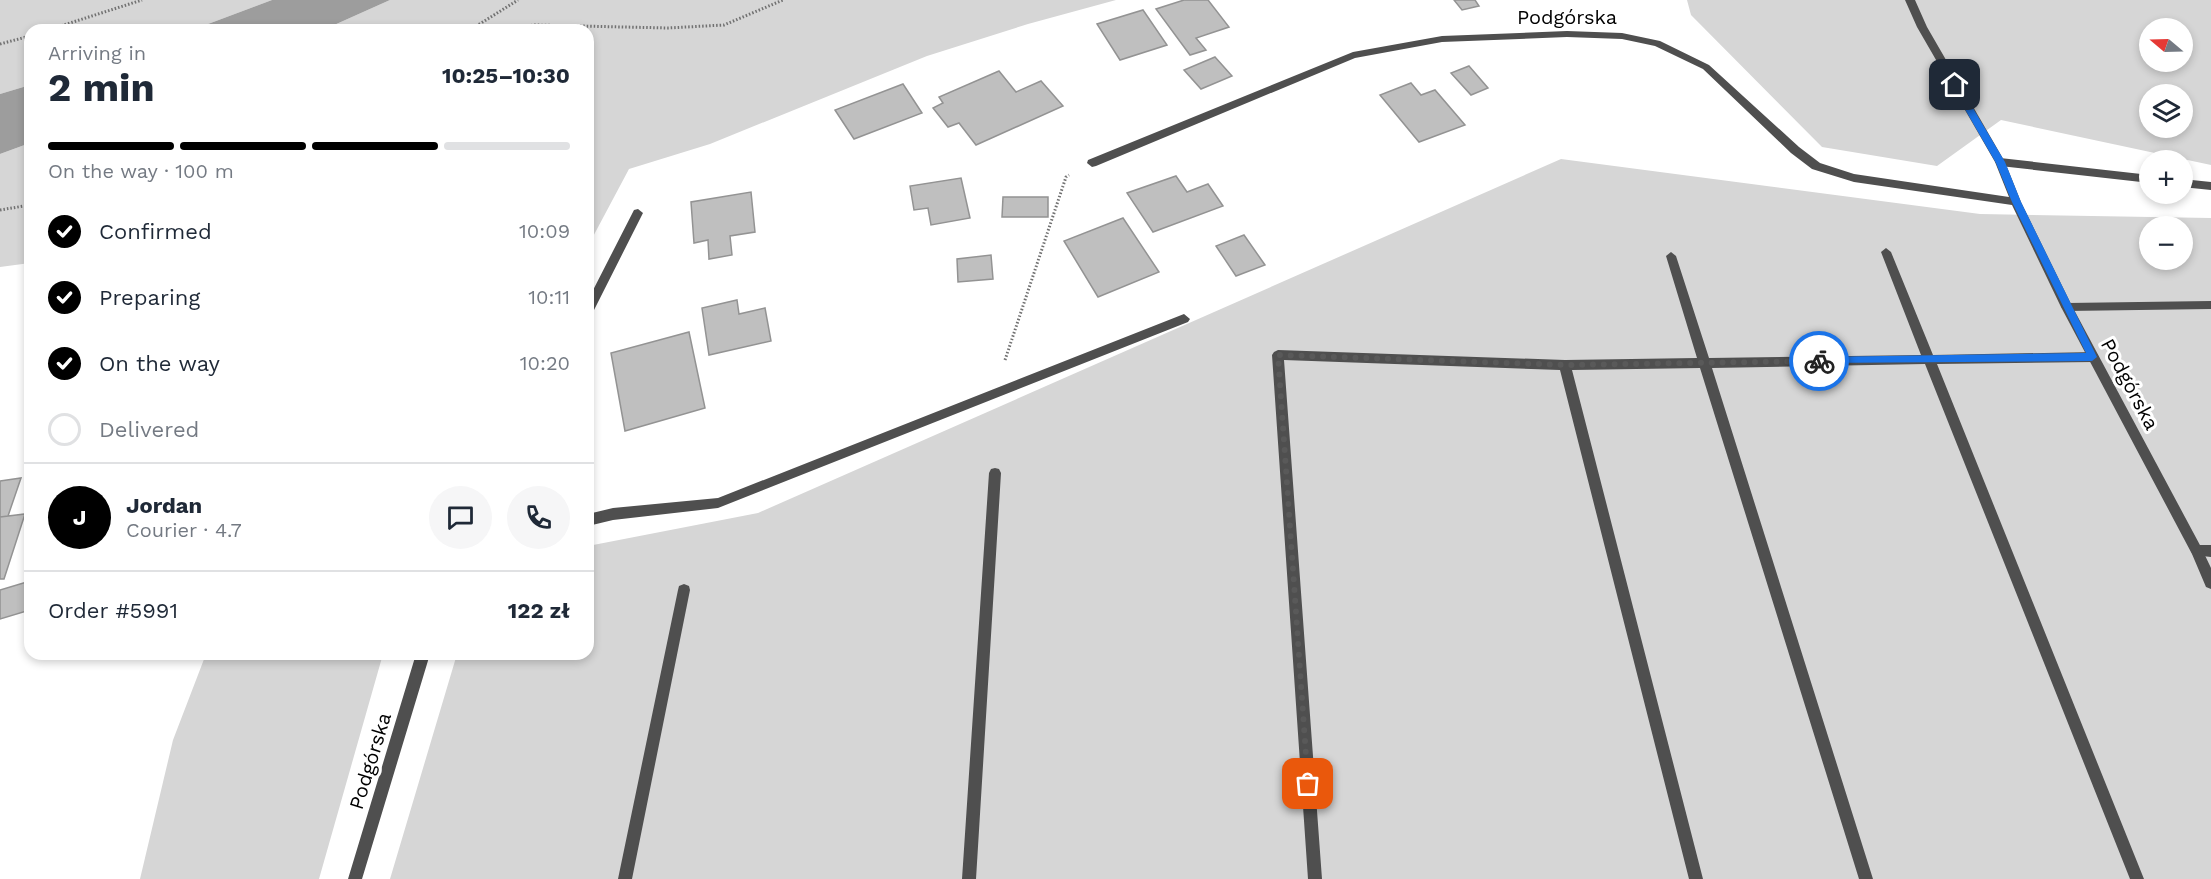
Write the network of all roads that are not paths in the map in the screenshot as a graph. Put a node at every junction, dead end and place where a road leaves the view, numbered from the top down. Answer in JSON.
{"nodes":[{"id":1,"x":1910,"y":0,"type":"edge"},
{"id":2,"x":2000,"y":162,"type":"junction"},
{"id":3,"x":1092,"y":163,"type":"road end"},
{"id":4,"x":2139,"y":178,"type":"edge"},
{"id":5,"x":2193,"y":184,"type":"edge"},
{"id":6,"x":2211,"y":186,"type":"edge"},
{"id":7,"x":2016,"y":202,"type":"junction"},
{"id":8,"x":638,"y":213,"type":"dead end"},
{"id":9,"x":1886,"y":252,"type":"dead end"},
{"id":10,"x":1671,"y":256,"type":"dead end"},
{"id":11,"x":594,"y":299,"type":"edge"},
{"id":12,"x":2211,"y":305,"type":"edge"},
{"id":13,"x":2067,"y":307,"type":"junction"},
{"id":14,"x":1184,"y":319,"type":"dead end"},
{"id":15,"x":2092,"y":357,"type":"junction"},
{"id":16,"x":1928,"y":359,"type":"junction"},
{"id":17,"x":1704,"y":363,"type":"junction"},
{"id":18,"x":1565,"y":365,"type":"junction"},
{"id":19,"x":995,"y":473,"type":"dead end"},
{"id":20,"x":594,"y":519,"type":"edge"},
{"id":21,"x":2197,"y":551,"type":"junction"},
{"id":22,"x":2211,"y":551,"type":"edge"},
{"id":23,"x":2211,"y":583,"type":"edge"},
{"id":24,"x":684,"y":590,"type":"dead end"},
{"id":25,"x":421,"y":660,"type":"edge"},
{"id":26,"x":355,"y":879,"type":"edge"},
{"id":27,"x":625,"y":879,"type":"edge"},
{"id":28,"x":969,"y":879,"type":"edge"},
{"id":29,"x":1315,"y":879,"type":"edge"},
{"id":30,"x":1696,"y":879,"type":"edge"},
{"id":31,"x":1866,"y":879,"type":"edge"},
{"id":32,"x":2137,"y":879,"type":"edge"}],
"edges":[{"from":1,"to":2,"type":"street","name":"Podgórska"},
{"from":2,"to":4,"type":"street"},
{"from":2,"to":7,"type":"street","name":"Podgórska"},
{"from":3,"to":7,"type":"street","name":"Podgórska"},
{"from":5,"to":6,"type":"street"},
{"from":7,"to":13,"type":"street","name":"Podgórska"},
{"from":8,"to":11,"type":"street"},
{"from":9,"to":16,"type":"street"},
{"from":10,"to":17,"type":"street"},
{"from":12,"to":13,"type":"street"},
{"from":13,"to":15,"type":"street","name":"Podgórska"},
{"from":14,"to":20,"type":"street"},
{"from":15,"to":16,"type":"street"},
{"from":15,"to":21,"type":"street","name":"Podgórska"},
{"from":16,"to":17,"type":"street"},
{"from":16,"to":32,"type":"street"},
{"from":17,"to":18,"type":"street"},
{"from":17,"to":31,"type":"street"},
{"from":18,"to":29,"type":"street"},
{"from":18,"to":30,"type":"street"},
{"from":19,"to":28,"type":"street"},
{"from":21,"to":22,"type":"street"},
{"from":21,"to":23,"type":"street","name":"Podgórska"},
{"from":24,"to":27,"type":"street"},
{"from":25,"to":26,"type":"street","name":"Podgórska"}]}
